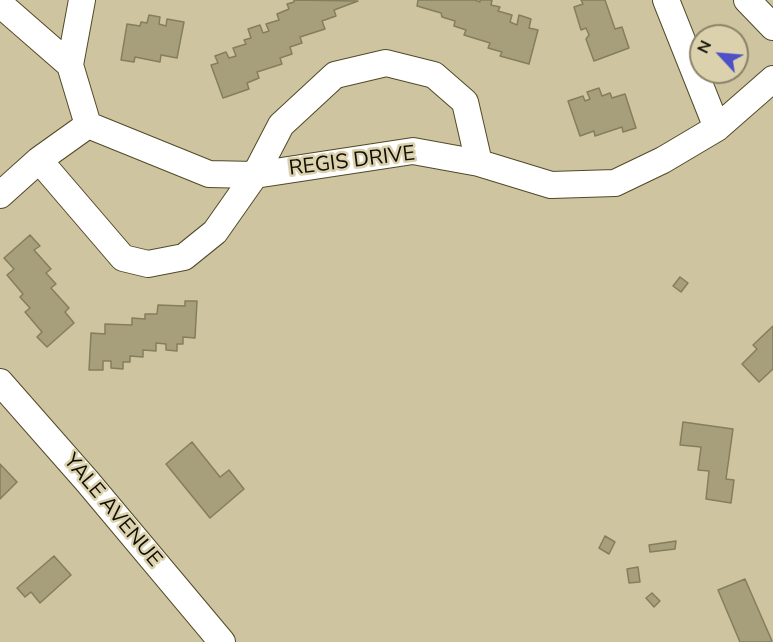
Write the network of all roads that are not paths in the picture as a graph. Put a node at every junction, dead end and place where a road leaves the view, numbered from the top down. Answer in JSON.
{"nodes":[{"id":1,"x":82,"y":0,"type":"edge"},
{"id":2,"x":666,"y":0,"type":"edge"},
{"id":3,"x":747,"y":0,"type":"edge"},
{"id":4,"x":0,"y":4,"type":"edge"},
{"id":5,"x":773,"y":27,"type":"edge"},
{"id":6,"x":70,"y":65,"type":"junction"},
{"id":7,"x":773,"y":79,"type":"edge"},
{"id":8,"x":88,"y":125,"type":"junction"},
{"id":9,"x":717,"y":128,"type":"junction"},
{"id":10,"x":39,"y":160,"type":"junction"},
{"id":11,"x":479,"y":163,"type":"junction"},
{"id":12,"x":255,"y":175,"type":"junction"},
{"id":13,"x":0,"y":195,"type":"edge"},
{"id":14,"x":0,"y":382,"type":"edge"},
{"id":15,"x":222,"y":642,"type":"edge"}],
"edges":[{"from":1,"to":6,"type":"street"},
{"from":2,"to":9,"type":"street"},
{"from":3,"to":5,"type":"street"},
{"from":4,"to":6,"type":"street"},
{"from":6,"to":8,"type":"street"},
{"from":7,"to":9,"type":"street","name":"REGIS DRIVE"},
{"from":8,"to":10,"type":"street"},
{"from":8,"to":12,"type":"street","name":"REGIS DRIVE"},
{"from":9,"to":11,"type":"street","name":"REGIS DRIVE"},
{"from":10,"to":12,"type":"street"},
{"from":10,"to":13,"type":"street"},
{"from":11,"to":12,"type":"street","name":"REGIS DRIVE"},
{"from":11,"to":12,"type":"street"},
{"from":14,"to":15,"type":"street","name":"YALE AVENUE"}]}
